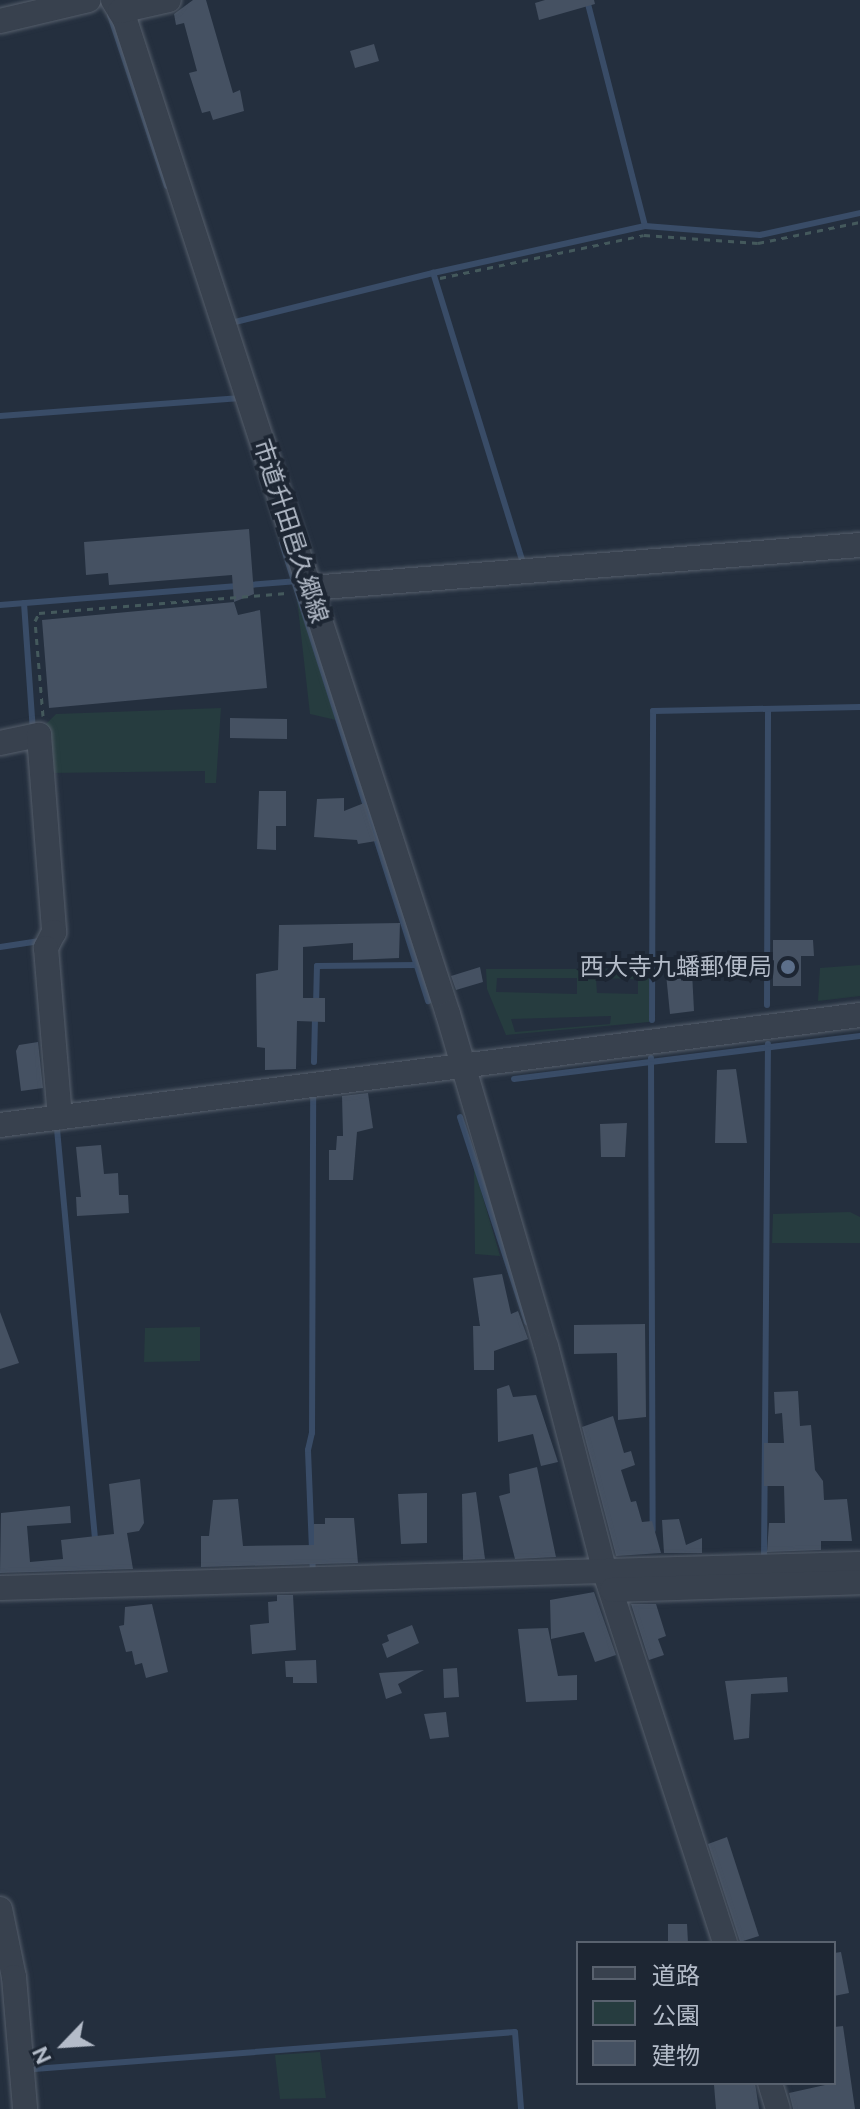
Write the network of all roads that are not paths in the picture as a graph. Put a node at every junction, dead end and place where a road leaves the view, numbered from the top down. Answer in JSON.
{"nodes":[{"id":1,"x":89,"y":0,"type":"edge"},
{"id":2,"x":169,"y":0,"type":"edge"},
{"id":3,"x":116,"y":6,"type":"edge"},
{"id":4,"x":0,"y":21,"type":"edge"},
{"id":5,"x":860,"y":545,"type":"edge"},
{"id":6,"x":305,"y":585,"type":"junction"},
{"id":7,"x":0,"y":743,"type":"edge"},
{"id":8,"x":860,"y":1015,"type":"edge"},
{"id":9,"x":461,"y":1065,"type":"junction"},
{"id":10,"x":60,"y":1117,"type":"junction"},
{"id":11,"x":0,"y":1125,"type":"edge"},
{"id":12,"x":860,"y":1564,"type":"edge"},
{"id":13,"x":608,"y":1582,"type":"junction"},
{"id":14,"x":860,"y":1582,"type":"edge"},
{"id":15,"x":0,"y":1588,"type":"edge"},
{"id":16,"x":0,"y":1909,"type":"edge"},
{"id":17,"x":724,"y":1941,"type":"edge"},
{"id":18,"x":771,"y":2085,"type":"edge"},
{"id":19,"x":25,"y":2109,"type":"edge"},
{"id":20,"x":778,"y":2109,"type":"edge"}],
"edges":[{"from":1,"to":4,"type":"street"},
{"from":2,"to":3,"type":"street"},
{"from":3,"to":6,"type":"street","name":"市道升田邑久郷線"},
{"from":5,"to":6,"type":"street"},
{"from":6,"to":9,"type":"street","name":"市道升田邑久郷線"},
{"from":7,"to":10,"type":"street"},
{"from":8,"to":9,"type":"street"},
{"from":9,"to":10,"type":"street"},
{"from":9,"to":13,"type":"street","name":"市道升田邑久郷線"},
{"from":10,"to":11,"type":"street"},
{"from":12,"to":13,"type":"street"},
{"from":13,"to":14,"type":"street"},
{"from":13,"to":15,"type":"street"},
{"from":13,"to":17,"type":"street","name":"市道升田邑久郷線"},
{"from":16,"to":19,"type":"street"},
{"from":18,"to":20,"type":"street"}]}
